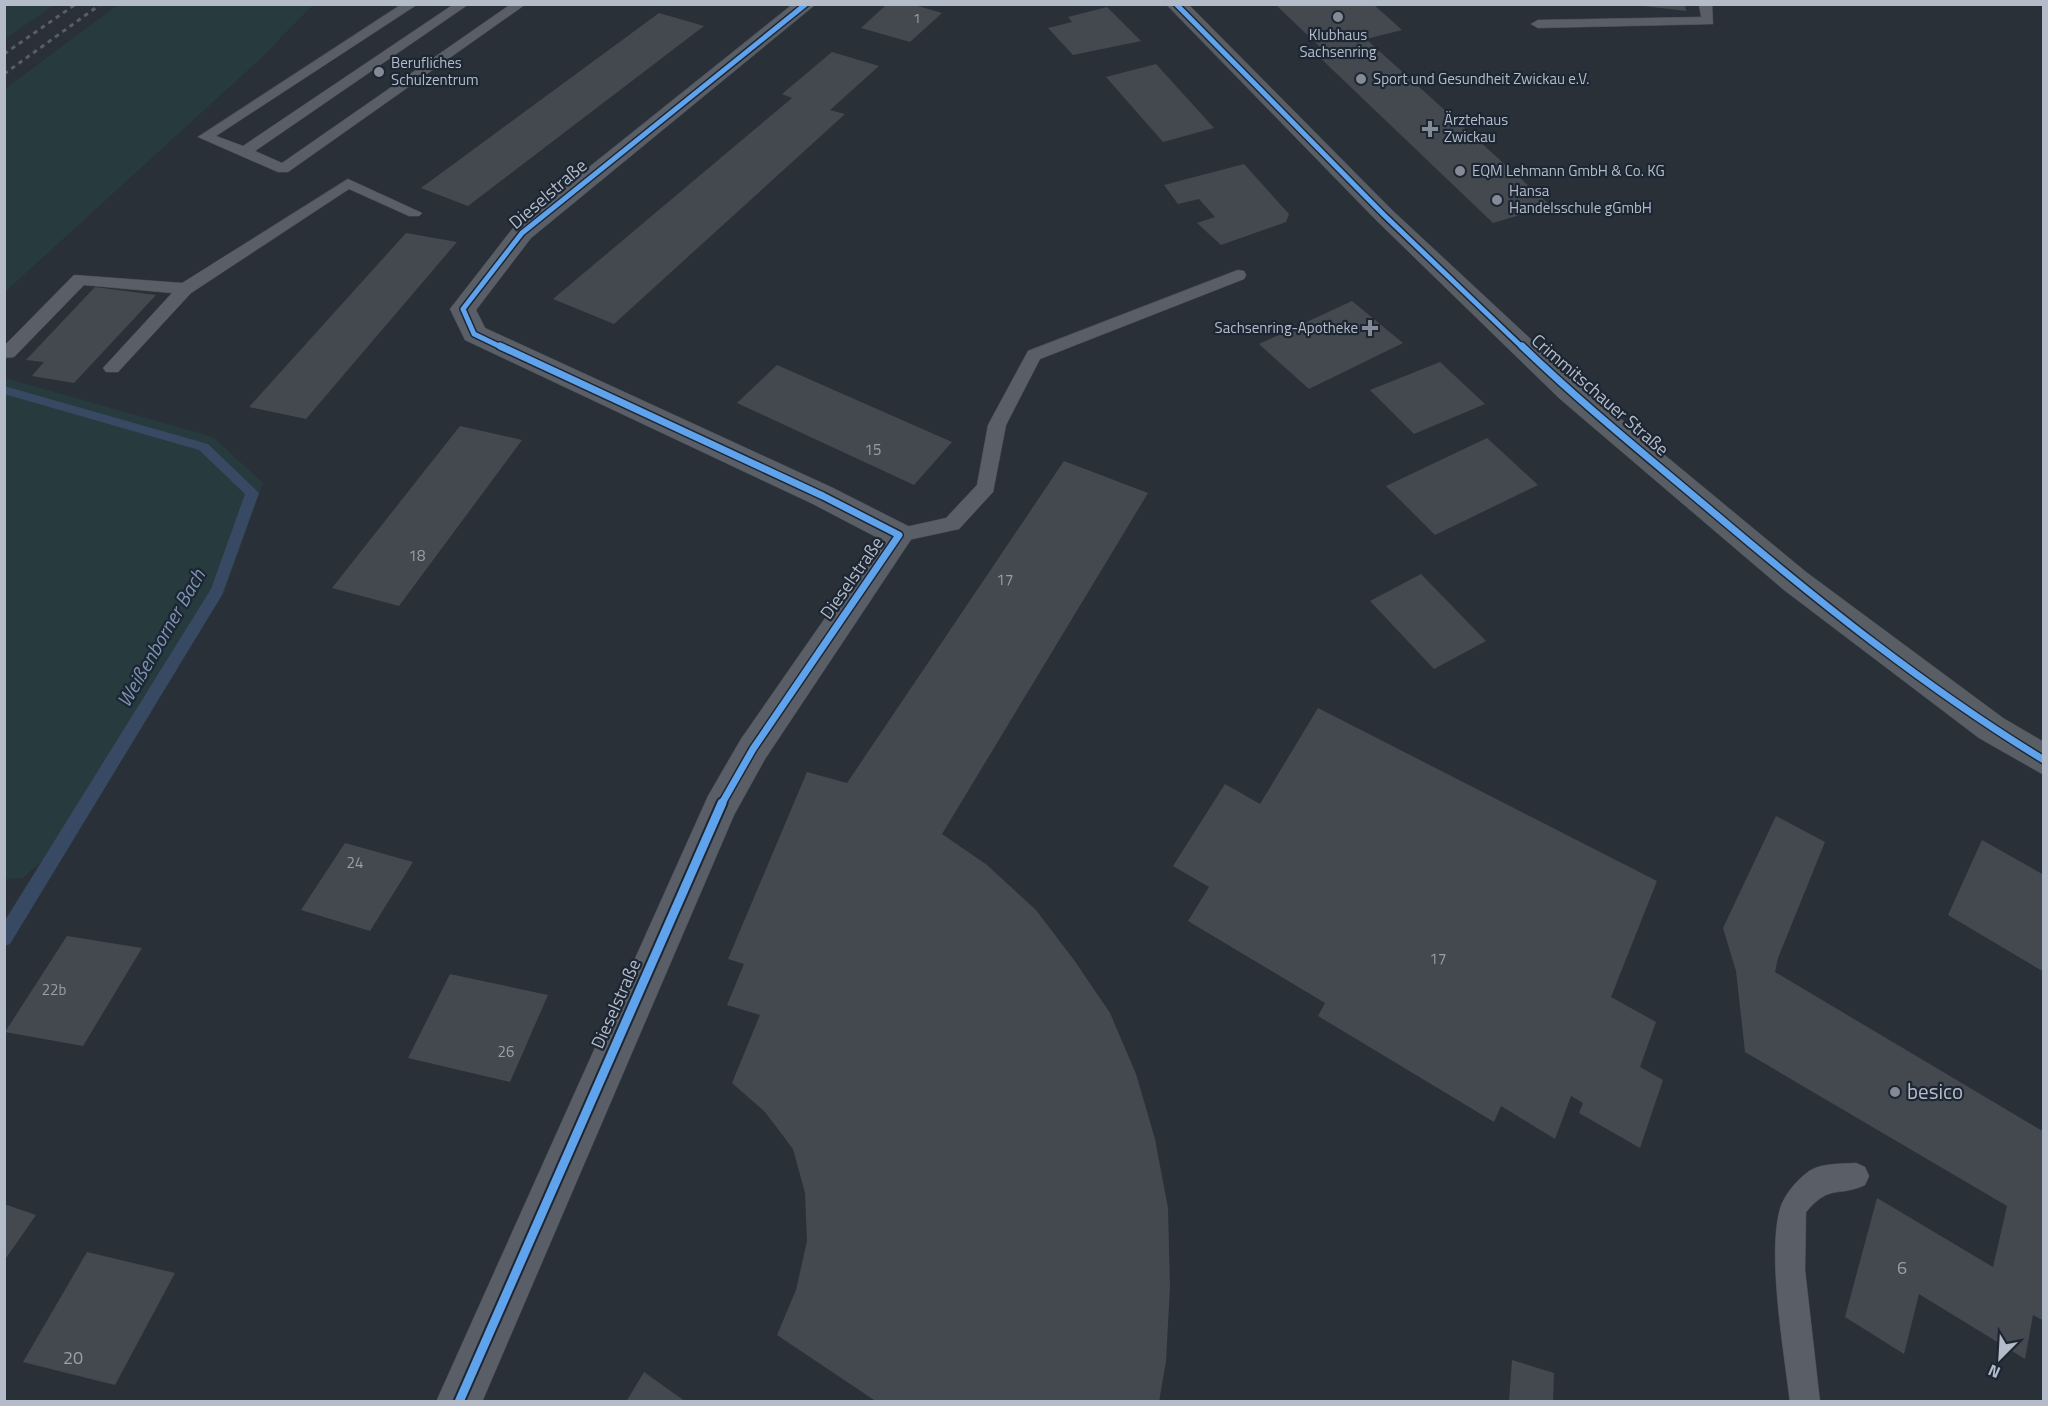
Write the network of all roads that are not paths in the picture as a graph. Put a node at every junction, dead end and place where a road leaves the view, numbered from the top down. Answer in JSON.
{"nodes":[{"id":1,"x":412,"y":4,"type":"edge"},
{"id":2,"x":463,"y":4,"type":"edge"},
{"id":3,"x":520,"y":4,"type":"edge"},
{"id":4,"x":806,"y":4,"type":"edge"},
{"id":5,"x":1176,"y":4,"type":"edge"},
{"id":6,"x":1705,"y":4,"type":"edge"},
{"id":7,"x":1538,"y":24,"type":"dead end"},
{"id":8,"x":244,"y":152,"type":"junction"},
{"id":9,"x":414,"y":213,"type":"dead end"},
{"id":10,"x":1238,"y":274,"type":"dead end"},
{"id":11,"x":185,"y":289,"type":"junction"},
{"id":12,"x":8,"y":353,"type":"dead end"},
{"id":13,"x":112,"y":368,"type":"dead end"},
{"id":14,"x":899,"y":535,"type":"junction"},
{"id":15,"x":2043,"y":760,"type":"edge"},
{"id":16,"x":1856,"y":1176,"type":"dead end"},
{"id":17,"x":459,"y":1401,"type":"edge"},
{"id":18,"x":1805,"y":1401,"type":"edge"}],
"edges":[{"from":1,"to":8,"type":"lane"},
{"from":2,"to":8,"type":"lane"},
{"from":3,"to":8,"type":"lane"},
{"from":4,"to":14,"type":"street","name":"Dieselstraße"},
{"from":5,"to":15,"type":"main road","name":"Crimmitschauer Straße"},
{"from":6,"to":7,"type":"lane"},
{"from":9,"to":11,"type":"lane"},
{"from":10,"to":14,"type":"lane"},
{"from":11,"to":12,"type":"lane"},
{"from":11,"to":13,"type":"lane"},
{"from":14,"to":17,"type":"street","name":"Dieselstraße"},
{"from":16,"to":18,"type":"lane"}]}
